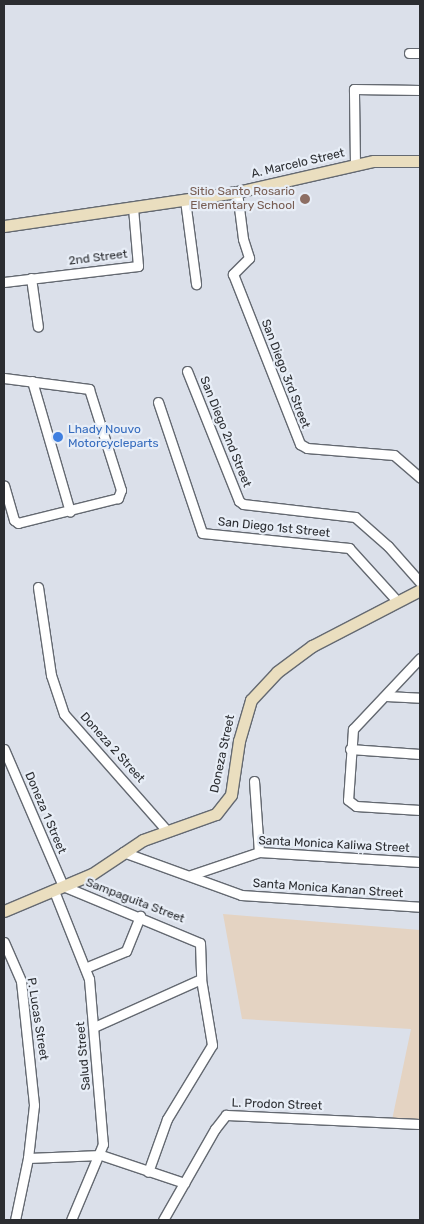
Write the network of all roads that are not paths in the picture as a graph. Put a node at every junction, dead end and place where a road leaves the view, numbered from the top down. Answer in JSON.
{"nodes":[{"id":1,"x":409,"y":53,"type":"dead end"},
{"id":2,"x":420,"y":53,"type":"edge"},
{"id":3,"x":420,"y":90,"type":"edge"},
{"id":4,"x":420,"y":161,"type":"edge"},
{"id":5,"x":355,"y":165,"type":"junction"},
{"id":6,"x":237,"y":192,"type":"junction"},
{"id":7,"x":185,"y":200,"type":"junction"},
{"id":8,"x":133,"y":208,"type":"junction"},
{"id":9,"x":4,"y":226,"type":"edge"},
{"id":10,"x":31,"y":278,"type":"junction"},
{"id":11,"x":4,"y":282,"type":"edge"},
{"id":12,"x":196,"y":284,"type":"dead end"},
{"id":13,"x":38,"y":327,"type":"dead end"},
{"id":14,"x":187,"y":371,"type":"dead end"},
{"id":15,"x":4,"y":378,"type":"edge"},
{"id":16,"x":32,"y":381,"type":"junction"},
{"id":17,"x":158,"y":402,"type":"dead end"},
{"id":18,"x":420,"y":478,"type":"edge"},
{"id":19,"x":4,"y":485,"type":"edge"},
{"id":20,"x":70,"y":512,"type":"junction"},
{"id":21,"x":420,"y":582,"type":"edge"},
{"id":22,"x":38,"y":587,"type":"dead end"},
{"id":23,"x":420,"y":590,"type":"edge"},
{"id":24,"x":397,"y":601,"type":"junction"},
{"id":25,"x":420,"y":658,"type":"edge"},
{"id":26,"x":386,"y":696,"type":"junction"},
{"id":27,"x":420,"y":698,"type":"edge"},
{"id":28,"x":4,"y":749,"type":"edge"},
{"id":29,"x":350,"y":749,"type":"junction"},
{"id":30,"x":420,"y":754,"type":"edge"},
{"id":31,"x":254,"y":781,"type":"dead end"},
{"id":32,"x":420,"y":810,"type":"edge"},
{"id":33,"x":167,"y":831,"type":"junction"},
{"id":34,"x":122,"y":852,"type":"junction"},
{"id":35,"x":259,"y":852,"type":"junction"},
{"id":36,"x":420,"y":862,"type":"edge"},
{"id":37,"x":191,"y":875,"type":"junction"},
{"id":38,"x":59,"y":888,"type":"junction"},
{"id":39,"x":420,"y":907,"type":"edge"},
{"id":40,"x":4,"y":911,"type":"edge"},
{"id":41,"x":140,"y":916,"type":"junction"},
{"id":42,"x":4,"y":942,"type":"edge"},
{"id":43,"x":85,"y":968,"type":"junction"},
{"id":44,"x":201,"y":979,"type":"junction"},
{"id":45,"x":94,"y":1027,"type":"junction"},
{"id":46,"x":420,"y":1124,"type":"edge"},
{"id":47,"x":100,"y":1154,"type":"junction"},
{"id":48,"x":28,"y":1158,"type":"junction"},
{"id":49,"x":148,"y":1172,"type":"junction"},
{"id":50,"x":184,"y":1183,"type":"junction"},
{"id":51,"x":15,"y":1220,"type":"edge"},
{"id":52,"x":71,"y":1220,"type":"edge"},
{"id":53,"x":163,"y":1220,"type":"edge"}],
"edges":[{"from":1,"to":2,"type":"street"},
{"from":3,"to":5,"type":"street"},
{"from":4,"to":5,"type":"street","name":"A. Marcelo Street"},
{"from":5,"to":6,"type":"street","name":"A. Marcelo Street"},
{"from":6,"to":7,"type":"street","name":"A. Marcelo Street"},
{"from":6,"to":18,"type":"street","name":"San Diego 3rd Street"},
{"from":7,"to":8,"type":"street","name":"A. Marcelo Street"},
{"from":7,"to":12,"type":"street"},
{"from":8,"to":9,"type":"street","name":"A. Marcelo Street"},
{"from":8,"to":10,"type":"street","name":"2nd Street"},
{"from":10,"to":11,"type":"street","name":"2nd Street"},
{"from":10,"to":13,"type":"street"},
{"from":14,"to":21,"type":"street","name":"San Diego 2nd Street"},
{"from":15,"to":16,"type":"street"},
{"from":16,"to":20,"type":"street"},
{"from":16,"to":20,"type":"street"},
{"from":17,"to":24,"type":"street","name":"San Diego 1st Street"},
{"from":19,"to":20,"type":"street"},
{"from":22,"to":33,"type":"street","name":"Doneza 2 Street"},
{"from":23,"to":24,"type":"street","name":"Doneza Street"},
{"from":24,"to":33,"type":"street","name":"Doneza Street"},
{"from":25,"to":26,"type":"street"},
{"from":26,"to":27,"type":"street"},
{"from":26,"to":29,"type":"street"},
{"from":28,"to":38,"type":"street","name":"Doneza 1 Street"},
{"from":29,"to":30,"type":"street"},
{"from":29,"to":32,"type":"street"},
{"from":31,"to":35,"type":"street"},
{"from":33,"to":34,"type":"street","name":"Doneza Street"},
{"from":34,"to":37,"type":"street","name":"Santa Monica Kanan Street"},
{"from":34,"to":38,"type":"street","name":"Doneza Street"},
{"from":35,"to":36,"type":"street","name":"Santa Monica Kaliwa Street"},
{"from":35,"to":37,"type":"street","name":"Santa Monica Kaliwa Street"},
{"from":37,"to":39,"type":"street","name":"Santa Monica Kanan Street"},
{"from":38,"to":40,"type":"street","name":"Doneza Street"},
{"from":38,"to":41,"type":"street","name":"Sampaguita Street"},
{"from":38,"to":43,"type":"street","name":"Salud Street"},
{"from":41,"to":43,"type":"street"},
{"from":41,"to":44,"type":"street","name":"Sampaguita Street"},
{"from":42,"to":48,"type":"street","name":"P. Lucas Street"},
{"from":43,"to":45,"type":"street","name":"Salud Street"},
{"from":44,"to":45,"type":"street"},
{"from":44,"to":49,"type":"street"},
{"from":45,"to":47,"type":"street","name":"Salud Street"},
{"from":46,"to":50,"type":"street","name":"L. Prodon Street"},
{"from":47,"to":48,"type":"street"},
{"from":47,"to":49,"type":"street"},
{"from":47,"to":52,"type":"street","name":"Salud Street"},
{"from":48,"to":51,"type":"street","name":"P. Lucas Street"},
{"from":49,"to":50,"type":"street"},
{"from":50,"to":53,"type":"street","name":"L. Prodon Street"}]}
